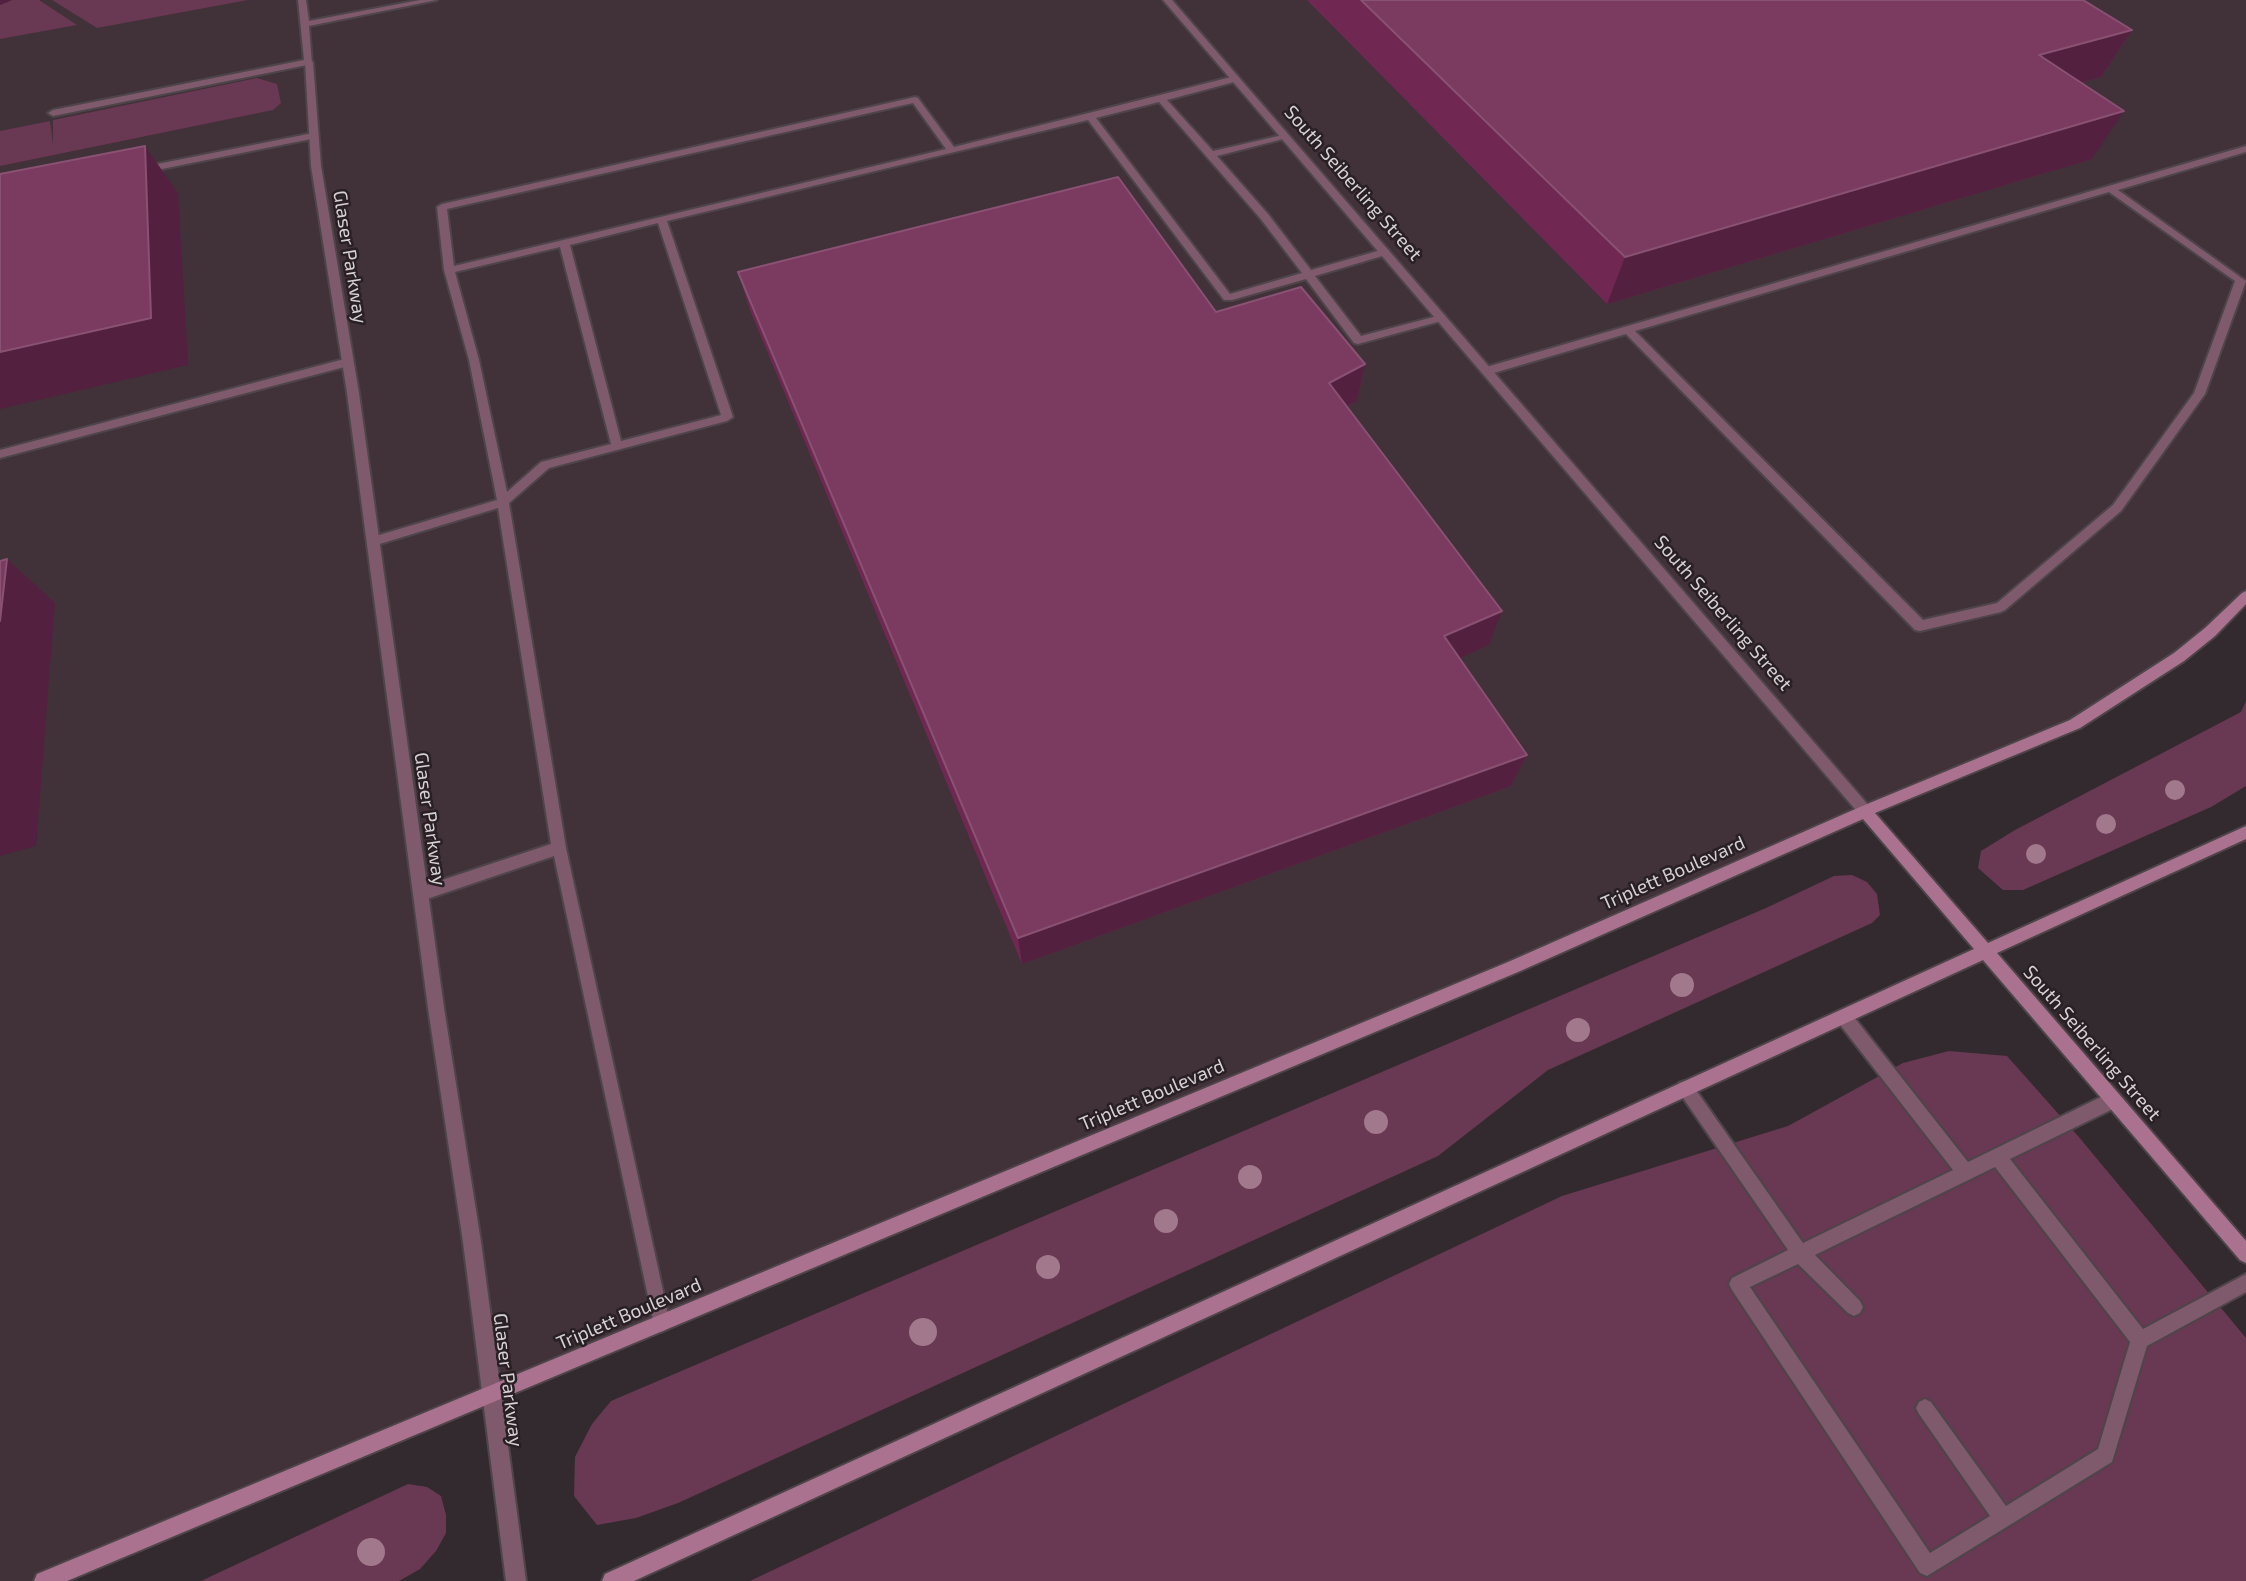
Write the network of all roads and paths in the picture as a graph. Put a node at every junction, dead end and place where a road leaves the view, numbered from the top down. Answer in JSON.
{"nodes":[{"id":1,"x":302,"y":0,"type":"edge"},
{"id":2,"x":432,"y":0,"type":"edge"},
{"id":3,"x":1167,"y":0,"type":"edge"},
{"id":4,"x":306,"y":24,"type":"junction"},
{"id":5,"x":309,"y":62,"type":"junction"},
{"id":6,"x":1235,"y":79,"type":"junction"},
{"id":7,"x":1161,"y":98,"type":"junction"},
{"id":8,"x":53,"y":113,"type":"dead end"},
{"id":9,"x":1090,"y":117,"type":"junction"},
{"id":10,"x":313,"y":136,"type":"junction"},
{"id":11,"x":1284,"y":136,"type":"junction"},
{"id":12,"x":2246,"y":149,"type":"edge"},
{"id":13,"x":951,"y":150,"type":"junction"},
{"id":14,"x":1209,"y":155,"type":"junction"},
{"id":15,"x":136,"y":172,"type":"edge"},
{"id":16,"x":2112,"y":190,"type":"junction"},
{"id":17,"x":662,"y":220,"type":"junction"},
{"id":18,"x":564,"y":243,"type":"junction"},
{"id":19,"x":1385,"y":252,"type":"junction"},
{"id":20,"x":450,"y":270,"type":"junction"},
{"id":21,"x":1309,"y":273,"type":"junction"},
{"id":22,"x":1441,"y":318,"type":"junction"},
{"id":23,"x":1628,"y":330,"type":"junction"},
{"id":24,"x":348,"y":362,"type":"junction"},
{"id":25,"x":1487,"y":371,"type":"junction"},
{"id":26,"x":617,"y":446,"type":"junction"},
{"id":27,"x":0,"y":454,"type":"edge"},
{"id":28,"x":503,"y":502,"type":"junction"},
{"id":29,"x":373,"y":541,"type":"junction"},
{"id":30,"x":2246,"y":596,"type":"edge"},
{"id":31,"x":1866,"y":811,"type":"junction"},
{"id":32,"x":2246,"y":832,"type":"edge"},
{"id":33,"x":559,"y":848,"type":"junction"},
{"id":34,"x":421,"y":894,"type":"junction"},
{"id":35,"x":1986,"y":952,"type":"junction"},
{"id":36,"x":1844,"y":1017,"type":"junction"},
{"id":37,"x":1685,"y":1089,"type":"junction"},
{"id":38,"x":2113,"y":1100,"type":"junction"},
{"id":39,"x":1998,"y":1157,"type":"junction"},
{"id":40,"x":1965,"y":1172,"type":"junction"},
{"id":41,"x":1801,"y":1254,"type":"junction"},
{"id":42,"x":2246,"y":1254,"type":"edge"},
{"id":43,"x":2246,"y":1283,"type":"edge"},
{"id":44,"x":1854,"y":1307,"type":"dead end"},
{"id":45,"x":661,"y":1323,"type":"junction"},
{"id":46,"x":2140,"y":1340,"type":"junction"},
{"id":47,"x":490,"y":1394,"type":"junction"},
{"id":48,"x":1925,"y":1408,"type":"dead end"},
{"id":49,"x":2003,"y":1518,"type":"junction"},
{"id":50,"x":44,"y":1581,"type":"edge"},
{"id":51,"x":516,"y":1581,"type":"edge"},
{"id":52,"x":612,"y":1581,"type":"edge"}],
"edges":[{"from":1,"to":4,"type":"street","name":"Glaser Parkway"},
{"from":2,"to":4,"type":"street"},
{"from":3,"to":6,"type":"street","name":"South Seiberling Street"},
{"from":4,"to":5,"type":"street","name":"Glaser Parkway"},
{"from":5,"to":8,"type":"street"},
{"from":5,"to":10,"type":"street","name":"Glaser Parkway"},
{"from":6,"to":7,"type":"street"},
{"from":6,"to":11,"type":"street","name":"South Seiberling Street"},
{"from":7,"to":9,"type":"street"},
{"from":7,"to":14,"type":"street"},
{"from":9,"to":13,"type":"street"},
{"from":9,"to":21,"type":"street"},
{"from":10,"to":15,"type":"street"},
{"from":10,"to":24,"type":"street","name":"Glaser Parkway"},
{"from":11,"to":14,"type":"street"},
{"from":11,"to":19,"type":"street","name":"South Seiberling Street"},
{"from":12,"to":16,"type":"street"},
{"from":13,"to":17,"type":"street"},
{"from":13,"to":20,"type":"street"},
{"from":14,"to":21,"type":"street"},
{"from":16,"to":23,"type":"street"},
{"from":16,"to":23,"type":"street"},
{"from":17,"to":18,"type":"street"},
{"from":17,"to":26,"type":"street"},
{"from":18,"to":20,"type":"street"},
{"from":18,"to":26,"type":"street"},
{"from":19,"to":21,"type":"street"},
{"from":19,"to":22,"type":"street","name":"South Seiberling Street"},
{"from":20,"to":28,"type":"street"},
{"from":21,"to":22,"type":"street"},
{"from":22,"to":25,"type":"street","name":"South Seiberling Street"},
{"from":23,"to":25,"type":"street"},
{"from":24,"to":27,"type":"street"},
{"from":24,"to":29,"type":"street","name":"Glaser Parkway"},
{"from":25,"to":31,"type":"street","name":"South Seiberling Street"},
{"from":26,"to":28,"type":"street"},
{"from":28,"to":29,"type":"street"},
{"from":28,"to":33,"type":"street"},
{"from":29,"to":34,"type":"street","name":"Glaser Parkway"},
{"from":30,"to":31,"type":"main road","name":"Triplett Boulevard"},
{"from":31,"to":35,"type":"main road","name":"South Seiberling Street"},
{"from":31,"to":45,"type":"main road","name":"Triplett Boulevard"},
{"from":32,"to":35,"type":"main road"},
{"from":33,"to":34,"type":"street"},
{"from":33,"to":45,"type":"street"},
{"from":34,"to":47,"type":"street","name":"Glaser Parkway"},
{"from":35,"to":36,"type":"main road"},
{"from":35,"to":38,"type":"main road","name":"South Seiberling Street"},
{"from":36,"to":37,"type":"main road"},
{"from":36,"to":40,"type":"street"},
{"from":37,"to":41,"type":"street"},
{"from":37,"to":52,"type":"main road"},
{"from":38,"to":39,"type":"street"},
{"from":38,"to":42,"type":"main road","name":"South Seiberling Street"},
{"from":39,"to":40,"type":"street"},
{"from":39,"to":46,"type":"street"},
{"from":40,"to":41,"type":"street"},
{"from":41,"to":44,"type":"street"},
{"from":41,"to":49,"type":"street"},
{"from":43,"to":46,"type":"street"},
{"from":45,"to":47,"type":"main road","name":"Triplett Boulevard"},
{"from":46,"to":49,"type":"street"},
{"from":47,"to":50,"type":"main road","name":"Triplett Boulevard"},
{"from":47,"to":51,"type":"street","name":"Glaser Parkway"},
{"from":48,"to":49,"type":"street"}]}
